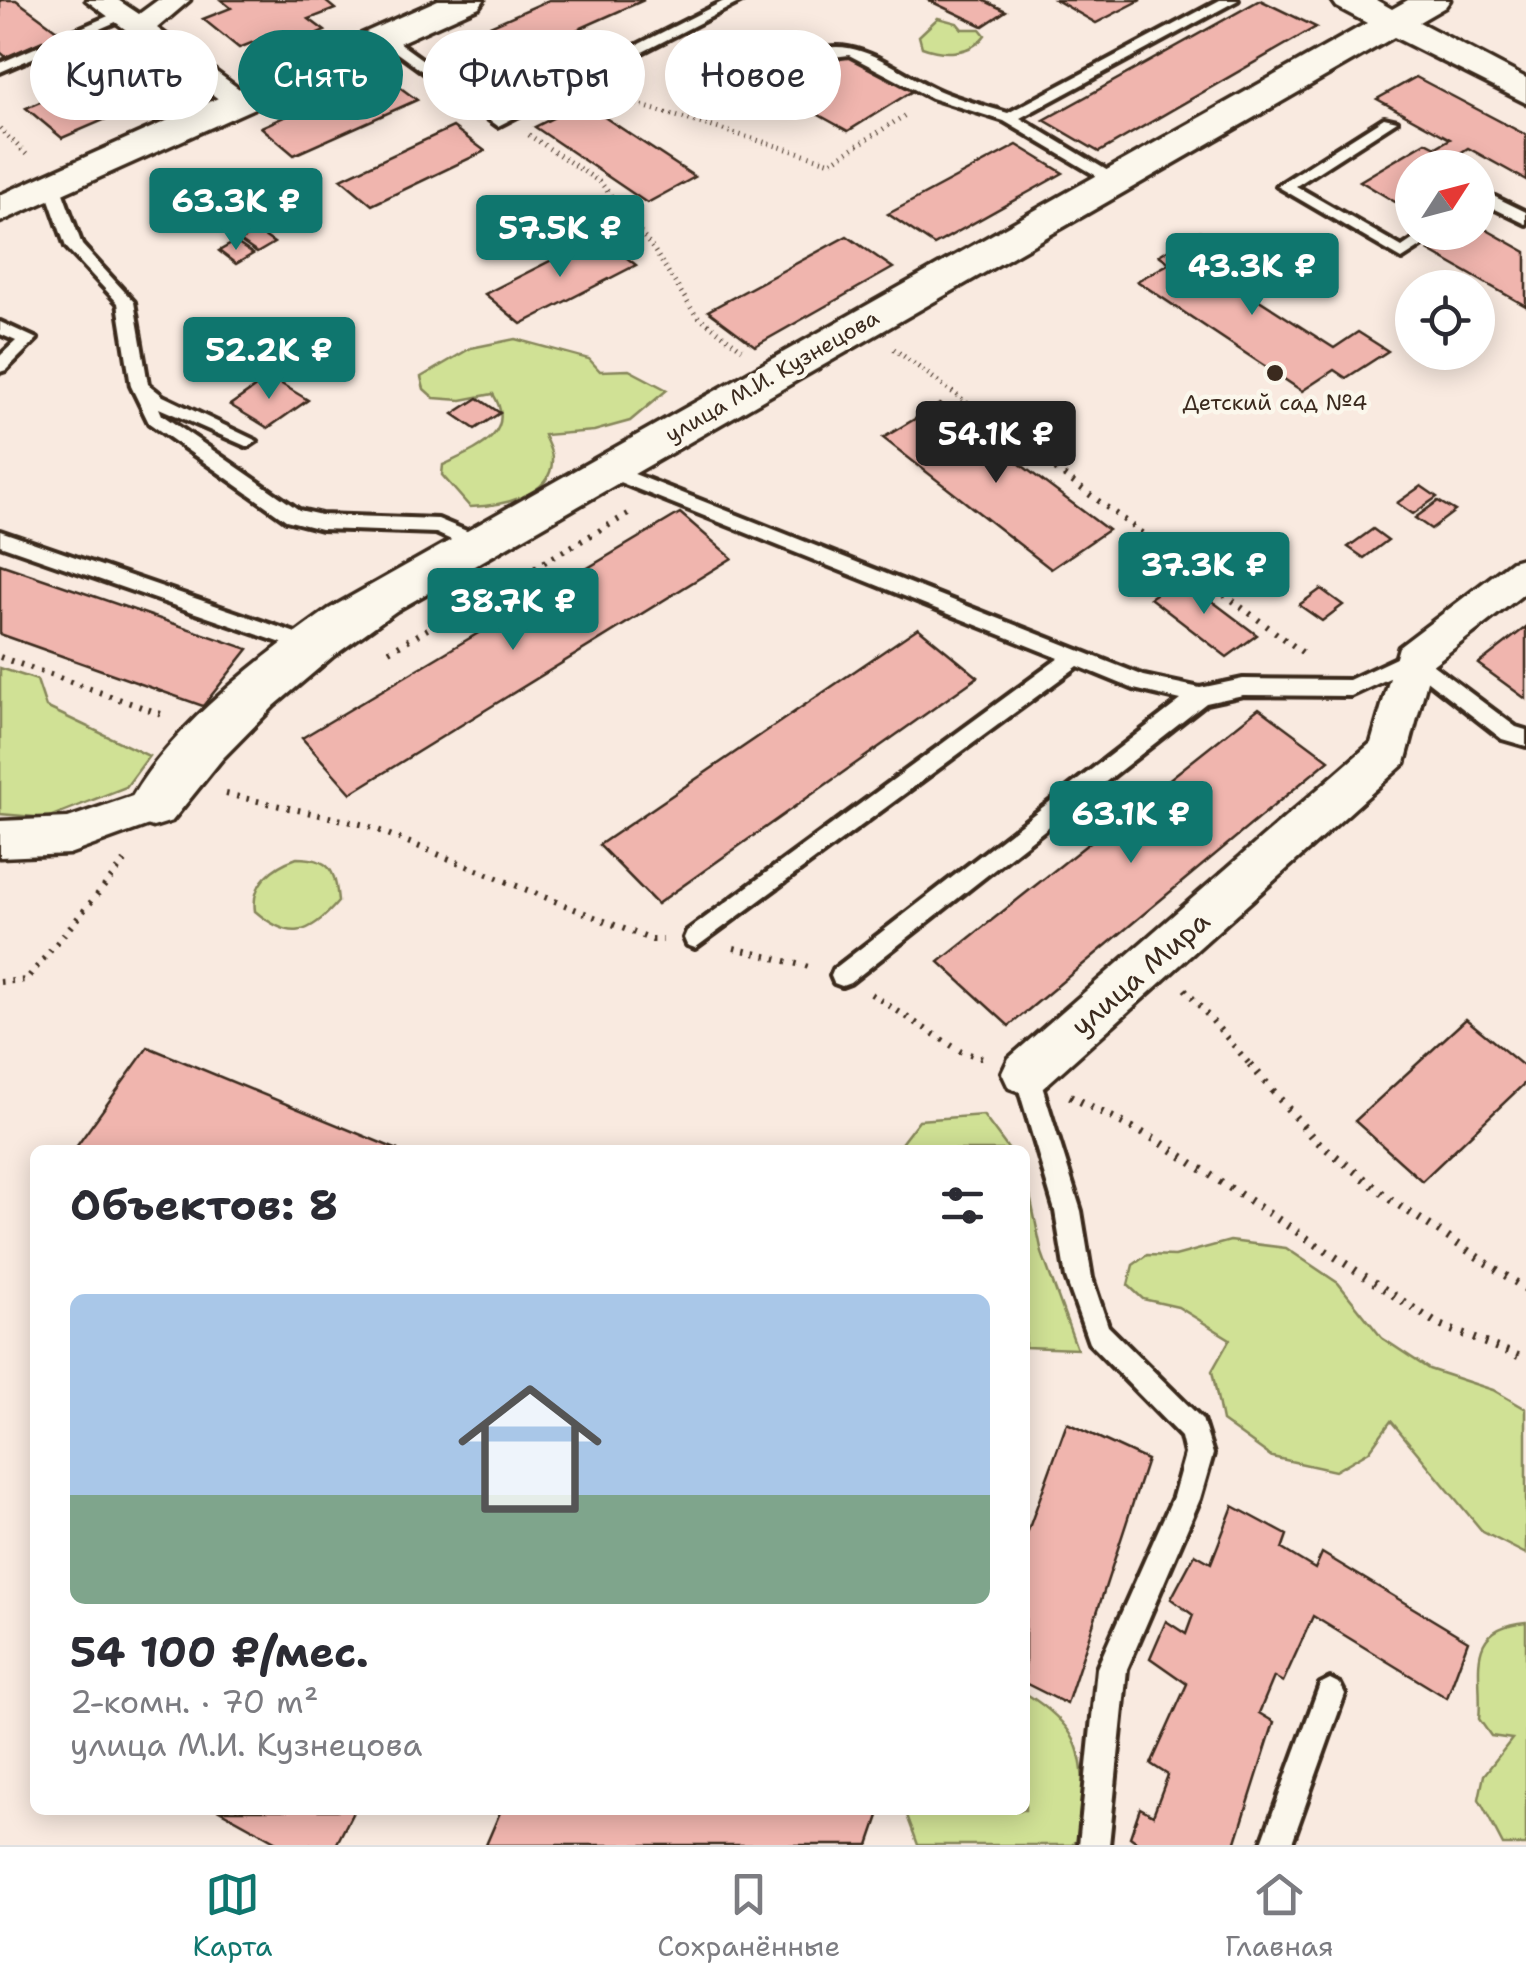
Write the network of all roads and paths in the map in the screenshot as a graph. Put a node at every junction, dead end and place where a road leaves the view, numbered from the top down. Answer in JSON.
{"nodes":[{"id":1,"x":176,"y":0,"type":"edge"},
{"id":2,"x":468,"y":0,"type":"edge"},
{"id":3,"x":737,"y":0,"type":"edge"},
{"id":4,"x":1230,"y":0,"type":"edge"},
{"id":5,"x":1349,"y":0,"type":"edge"},
{"id":6,"x":1433,"y":0,"type":"edge"},
{"id":7,"x":119,"y":14,"type":"edge"},
{"id":8,"x":1392,"y":23,"type":"junction"},
{"id":9,"x":398,"y":30,"type":"edge"},
{"id":10,"x":645,"y":48,"type":"edge"},
{"id":11,"x":841,"y":51,"type":"edge"},
{"id":12,"x":403,"y":52,"type":"edge"},
{"id":13,"x":0,"y":68,"type":"edge"},
{"id":14,"x":1526,"y":92,"type":"edge"},
{"id":15,"x":936,"y":95,"type":"junction"},
{"id":16,"x":238,"y":99,"type":"edge"},
{"id":17,"x":238,"y":100,"type":"edge"},
{"id":18,"x":645,"y":107,"type":"edge"},
{"id":19,"x":1009,"y":118,"type":"junction"},
{"id":20,"x":498,"y":121,"type":"joint"},
{"id":21,"x":1389,"y":121,"type":"dead end"},
{"id":22,"x":1112,"y":180,"type":"junction"},
{"id":23,"x":52,"y":184,"type":"junction"},
{"id":24,"x":1495,"y":202,"type":"edge"},
{"id":25,"x":0,"y":210,"type":"edge"},
{"id":26,"x":1526,"y":219,"type":"edge"},
{"id":27,"x":1395,"y":250,"type":"edge"},
{"id":28,"x":861,"y":325,"type":"junction"},
{"id":29,"x":0,"y":328,"type":"edge"},
{"id":30,"x":0,"y":366,"type":"edge"},
{"id":31,"x":776,"y":374,"type":"junction"},
{"id":32,"x":140,"y":386,"type":"junction"},
{"id":33,"x":248,"y":441,"type":"dead end"},
{"id":34,"x":610,"y":470,"type":"junction"},
{"id":35,"x":666,"y":492,"type":"junction"},
{"id":36,"x":0,"y":538,"type":"edge"},
{"id":37,"x":476,"y":543,"type":"junction"},
{"id":38,"x":1526,"y":571,"type":"edge"},
{"id":39,"x":309,"y":645,"type":"junction"},
{"id":40,"x":382,"y":655,"type":"dead end"},
{"id":41,"x":0,"y":656,"type":"edge"},
{"id":42,"x":1078,"y":656,"type":"junction"},
{"id":43,"x":1413,"y":658,"type":"junction"},
{"id":44,"x":1351,"y":688,"type":"junction"},
{"id":45,"x":1200,"y":696,"type":"junction"},
{"id":46,"x":212,"y":732,"type":"junction"},
{"id":47,"x":1526,"y":738,"type":"edge"},
{"id":48,"x":162,"y":793,"type":"junction"},
{"id":49,"x":0,"y":840,"type":"edge"},
{"id":50,"x":695,"y":938,"type":"junction"},
{"id":51,"x":1158,"y":958,"type":"junction"},
{"id":52,"x":842,"y":976,"type":"junction"},
{"id":53,"x":0,"y":982,"type":"edge"},
{"id":54,"x":1026,"y":1073,"type":"junction"},
{"id":55,"x":1526,"y":1289,"type":"edge"},
{"id":56,"x":1526,"y":1359,"type":"edge"},
{"id":57,"x":1330,"y":1694,"type":"dead end"},
{"id":58,"x":1094,"y":1845,"type":"edge"},
{"id":59,"x":1276,"y":1845,"type":"edge"}],
"edges":[{"from":1,"to":7,"type":"street"},
{"from":2,"to":9,"type":"street"},
{"from":3,"to":10,"type":"lane"},
{"from":4,"to":19,"type":"lane"},
{"from":5,"to":8,"type":"street"},
{"from":6,"to":8,"type":"street","name":"улица М.И. Кузнецова"},
{"from":7,"to":13,"type":"lane"},
{"from":7,"to":16,"type":"street"},
{"from":8,"to":14,"type":"street"},
{"from":8,"to":22,"type":"street","name":"улица М.И. Кузнецова"},
{"from":11,"to":15,"type":"lane"},
{"from":12,"to":20,"type":"lane"},
{"from":15,"to":18,"type":"path"},
{"from":15,"to":19,"type":"lane"},
{"from":17,"to":23,"type":"street"},
{"from":19,"to":22,"type":"lane"},
{"from":20,"to":31,"type":"path"},
{"from":21,"to":27,"type":"lane"},
{"from":22,"to":28,"type":"street","name":"улица М.И. Кузнецова"},
{"from":23,"to":25,"type":"street"},
{"from":23,"to":32,"type":"lane"},
{"from":24,"to":26,"type":"lane"},
{"from":28,"to":31,"type":"street","name":"улица М.И. Кузнецова"},
{"from":28,"to":44,"type":"path"},
{"from":29,"to":30,"type":"lane"},
{"from":31,"to":34,"type":"street","name":"улица М.И. Кузнецова"},
{"from":32,"to":33,"type":"lane"},
{"from":32,"to":37,"type":"lane"},
{"from":34,"to":35,"type":"lane"},
{"from":34,"to":37,"type":"street","name":"улица М.И. Кузнецова"},
{"from":35,"to":40,"type":"path"},
{"from":35,"to":42,"type":"lane"},
{"from":36,"to":39,"type":"lane"},
{"from":37,"to":39,"type":"street","name":"улица М.И. Кузнецова"},
{"from":38,"to":43,"type":"street"},
{"from":39,"to":46,"type":"street","name":"улица М.И. Кузнецова"},
{"from":41,"to":46,"type":"path"},
{"from":42,"to":45,"type":"lane"},
{"from":42,"to":50,"type":"lane"},
{"from":43,"to":44,"type":"lane"},
{"from":43,"to":47,"type":"lane"},
{"from":43,"to":51,"type":"street","name":"улица Мира"},
{"from":44,"to":45,"type":"lane"},
{"from":45,"to":52,"type":"lane"},
{"from":46,"to":48,"type":"street","name":"улица М.И. Кузнецова"},
{"from":48,"to":49,"type":"street"},
{"from":48,"to":50,"type":"path"},
{"from":48,"to":53,"type":"path"},
{"from":50,"to":52,"type":"path"},
{"from":51,"to":54,"type":"street","name":"улица Мира"},
{"from":51,"to":55,"type":"path"},
{"from":52,"to":54,"type":"path"},
{"from":54,"to":56,"type":"path"},
{"from":54,"to":58,"type":"lane"},
{"from":57,"to":59,"type":"lane"}]}
